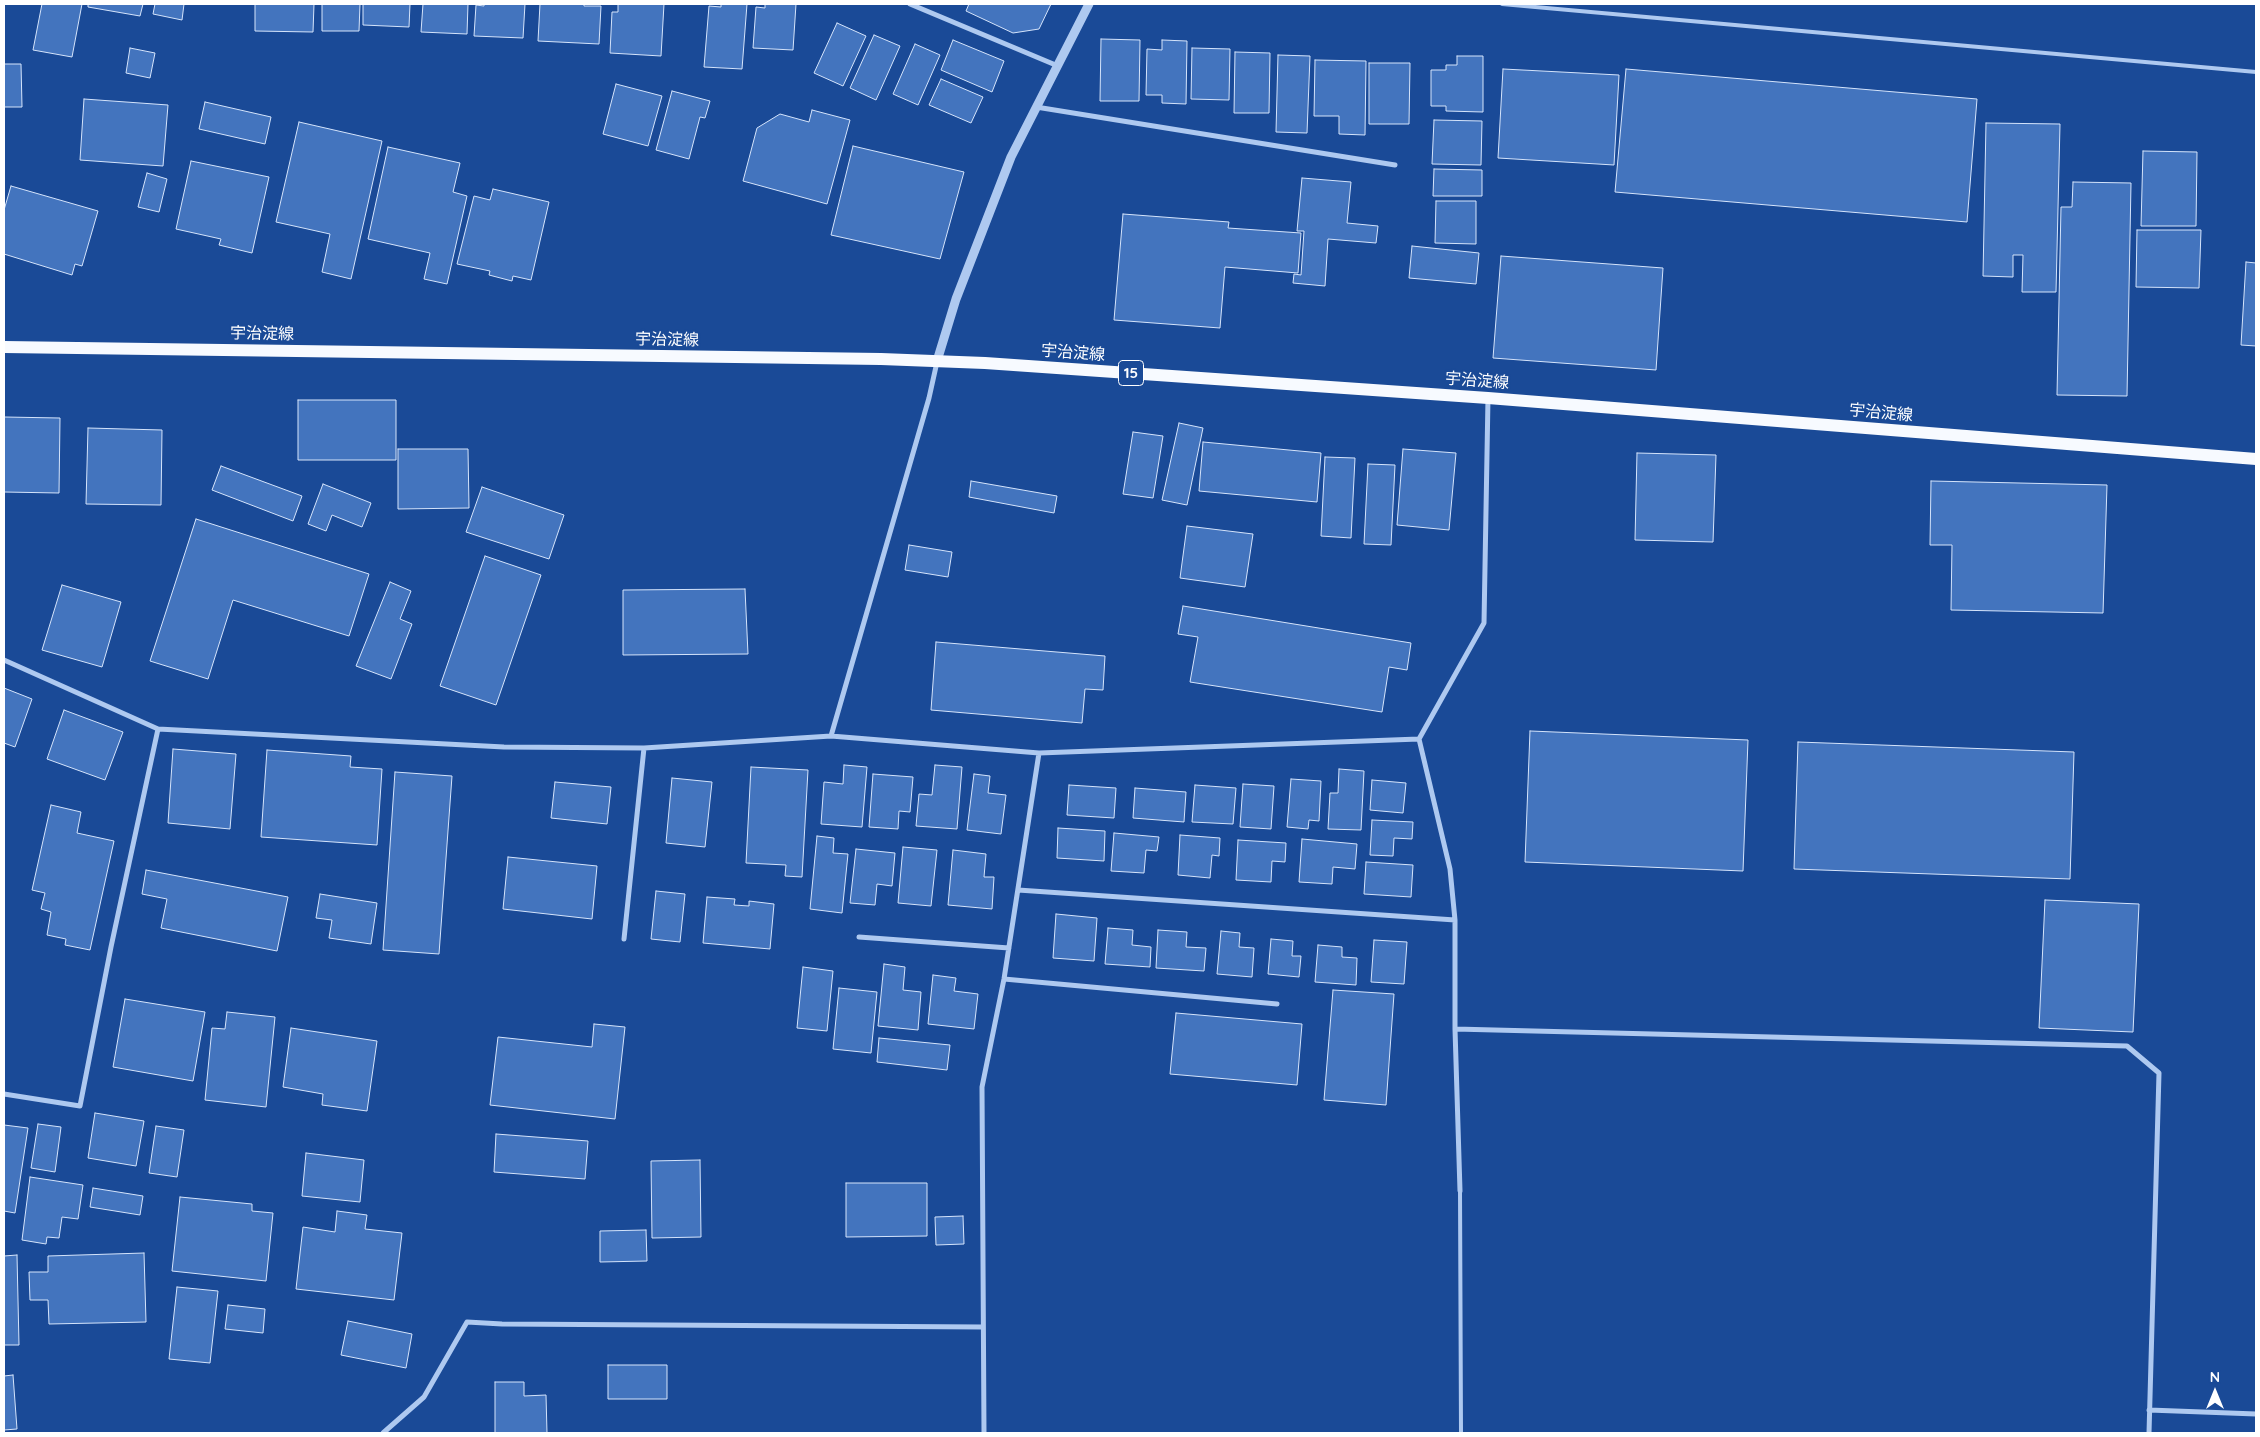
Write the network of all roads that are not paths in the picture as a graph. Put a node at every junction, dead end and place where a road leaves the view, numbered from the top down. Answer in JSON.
{"nodes":[{"id":1,"x":910,"y":4,"type":"edge"},
{"id":2,"x":1089,"y":4,"type":"edge"},
{"id":3,"x":1502,"y":4,"type":"edge"},
{"id":4,"x":1058,"y":66,"type":"junction"},
{"id":5,"x":2256,"y":72,"type":"edge"},
{"id":6,"x":1036,"y":108,"type":"junction"},
{"id":7,"x":1395,"y":165,"type":"dead end"},
{"id":8,"x":4,"y":347,"type":"edge"},
{"id":9,"x":937,"y":361,"type":"junction"},
{"id":10,"x":1488,"y":398,"type":"junction"},
{"id":11,"x":2256,"y":459,"type":"edge"},
{"id":12,"x":4,"y":660,"type":"edge"},
{"id":13,"x":158,"y":729,"type":"junction"},
{"id":14,"x":831,"y":736,"type":"junction"},
{"id":15,"x":1419,"y":739,"type":"junction"},
{"id":16,"x":644,"y":748,"type":"junction"},
{"id":17,"x":1039,"y":753,"type":"junction"},
{"id":18,"x":1018,"y":890,"type":"junction"},
{"id":19,"x":1455,"y":920,"type":"junction"},
{"id":20,"x":859,"y":937,"type":"dead end"},
{"id":21,"x":624,"y":939,"type":"dead end"},
{"id":22,"x":1009,"y":948,"type":"junction"},
{"id":23,"x":1004,"y":979,"type":"junction"},
{"id":24,"x":1277,"y":1004,"type":"dead end"},
{"id":25,"x":1455,"y":1029,"type":"junction"},
{"id":26,"x":4,"y":1094,"type":"edge"},
{"id":27,"x":1460,"y":1191,"type":"joint"},
{"id":28,"x":983,"y":1327,"type":"junction"},
{"id":29,"x":2149,"y":1410,"type":"junction"},
{"id":30,"x":2256,"y":1414,"type":"edge"},
{"id":31,"x":383,"y":1433,"type":"edge"},
{"id":32,"x":984,"y":1433,"type":"edge"},
{"id":33,"x":1460,"y":1433,"type":"edge"},
{"id":34,"x":2149,"y":1433,"type":"edge"}],
"edges":[{"from":1,"to":4,"type":"street"},
{"from":2,"to":4,"type":"street"},
{"from":3,"to":5,"type":"lane"},
{"from":4,"to":6,"type":"street"},
{"from":6,"to":7,"type":"street"},
{"from":6,"to":9,"type":"street"},
{"from":8,"to":9,"type":"main road","name":"宇治淀線","number":"15"},
{"from":9,"to":10,"type":"main road","name":"宇治淀線","number":"15"},
{"from":9,"to":14,"type":"street"},
{"from":10,"to":11,"type":"main road","name":"宇治淀線","number":"15"},
{"from":10,"to":15,"type":"street"},
{"from":12,"to":13,"type":"street"},
{"from":13,"to":16,"type":"street"},
{"from":13,"to":26,"type":"street"},
{"from":14,"to":16,"type":"street"},
{"from":14,"to":17,"type":"street"},
{"from":15,"to":17,"type":"street"},
{"from":15,"to":19,"type":"street"},
{"from":16,"to":21,"type":"street"},
{"from":17,"to":18,"type":"street"},
{"from":18,"to":19,"type":"street"},
{"from":18,"to":22,"type":"street"},
{"from":19,"to":25,"type":"street"},
{"from":20,"to":22,"type":"street"},
{"from":22,"to":23,"type":"street"},
{"from":23,"to":24,"type":"street"},
{"from":23,"to":28,"type":"street"},
{"from":25,"to":27,"type":"street"},
{"from":25,"to":29,"type":"street"},
{"from":27,"to":33,"type":"lane"},
{"from":28,"to":31,"type":"street"},
{"from":28,"to":32,"type":"street"},
{"from":29,"to":30,"type":"street"},
{"from":29,"to":34,"type":"street"}]}
